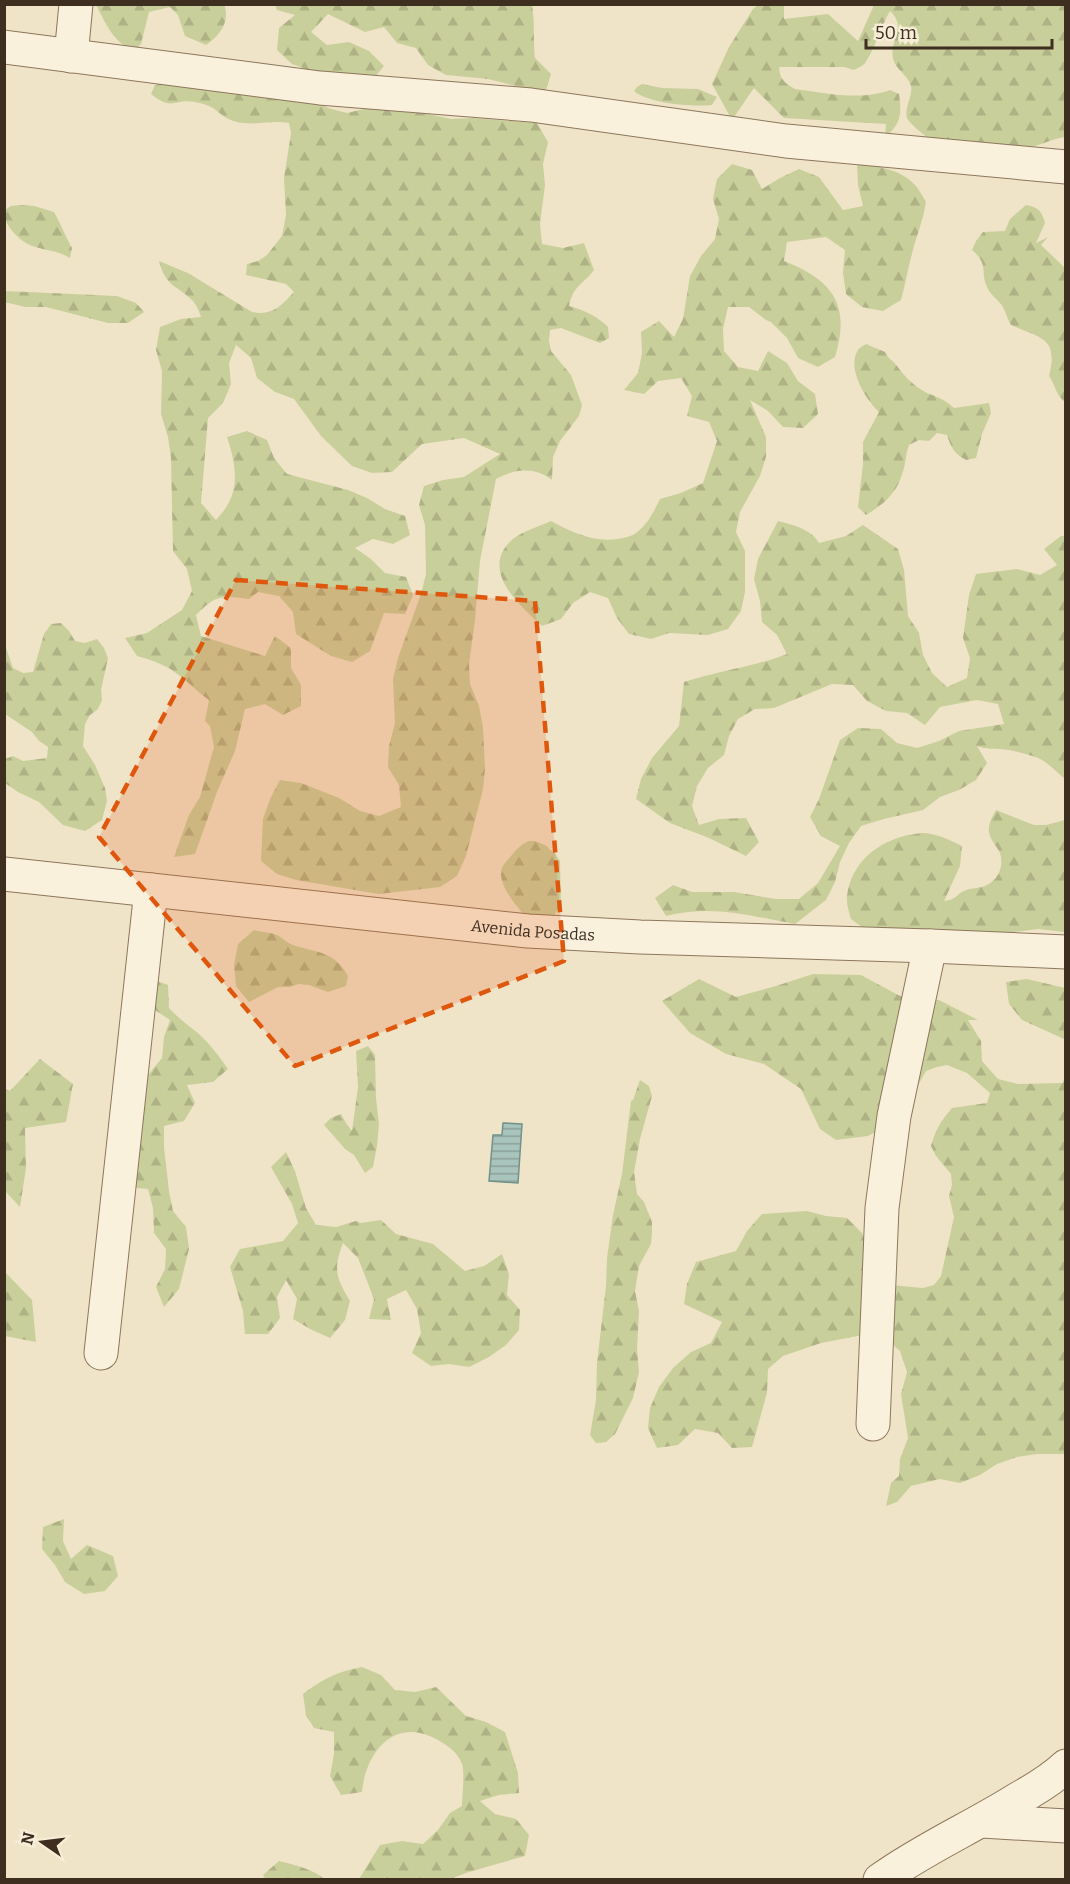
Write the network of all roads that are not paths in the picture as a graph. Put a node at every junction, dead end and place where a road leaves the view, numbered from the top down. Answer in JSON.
{"nodes":[{"id":1,"x":76,"y":4,"type":"edge"},
{"id":2,"x":4,"y":47,"type":"edge"},
{"id":3,"x":70,"y":56,"type":"junction"},
{"id":4,"x":1065,"y":167,"type":"edge"},
{"id":5,"x":4,"y":874,"type":"edge"},
{"id":6,"x":151,"y":890,"type":"junction"},
{"id":7,"x":930,"y":946,"type":"junction"},
{"id":8,"x":1065,"y":952,"type":"edge"},
{"id":9,"x":100,"y":1353,"type":"dead end"},
{"id":10,"x":873,"y":1424,"type":"dead end"},
{"id":11,"x":1065,"y":1766,"type":"edge"},
{"id":12,"x":982,"y":1821,"type":"junction"},
{"id":13,"x":1065,"y":1826,"type":"edge"},
{"id":14,"x":880,"y":1880,"type":"edge"}],
"edges":[{"from":1,"to":3,"type":"street"},
{"from":2,"to":3,"type":"street"},
{"from":3,"to":4,"type":"street"},
{"from":5,"to":6,"type":"street","name":"Avenida Posadas"},
{"from":6,"to":7,"type":"street","name":"Avenida Posadas"},
{"from":6,"to":9,"type":"street"},
{"from":7,"to":8,"type":"street","name":"Avenida Posadas"},
{"from":7,"to":10,"type":"street"},
{"from":11,"to":12,"type":"street"},
{"from":12,"to":13,"type":"street"},
{"from":12,"to":14,"type":"street"}]}
